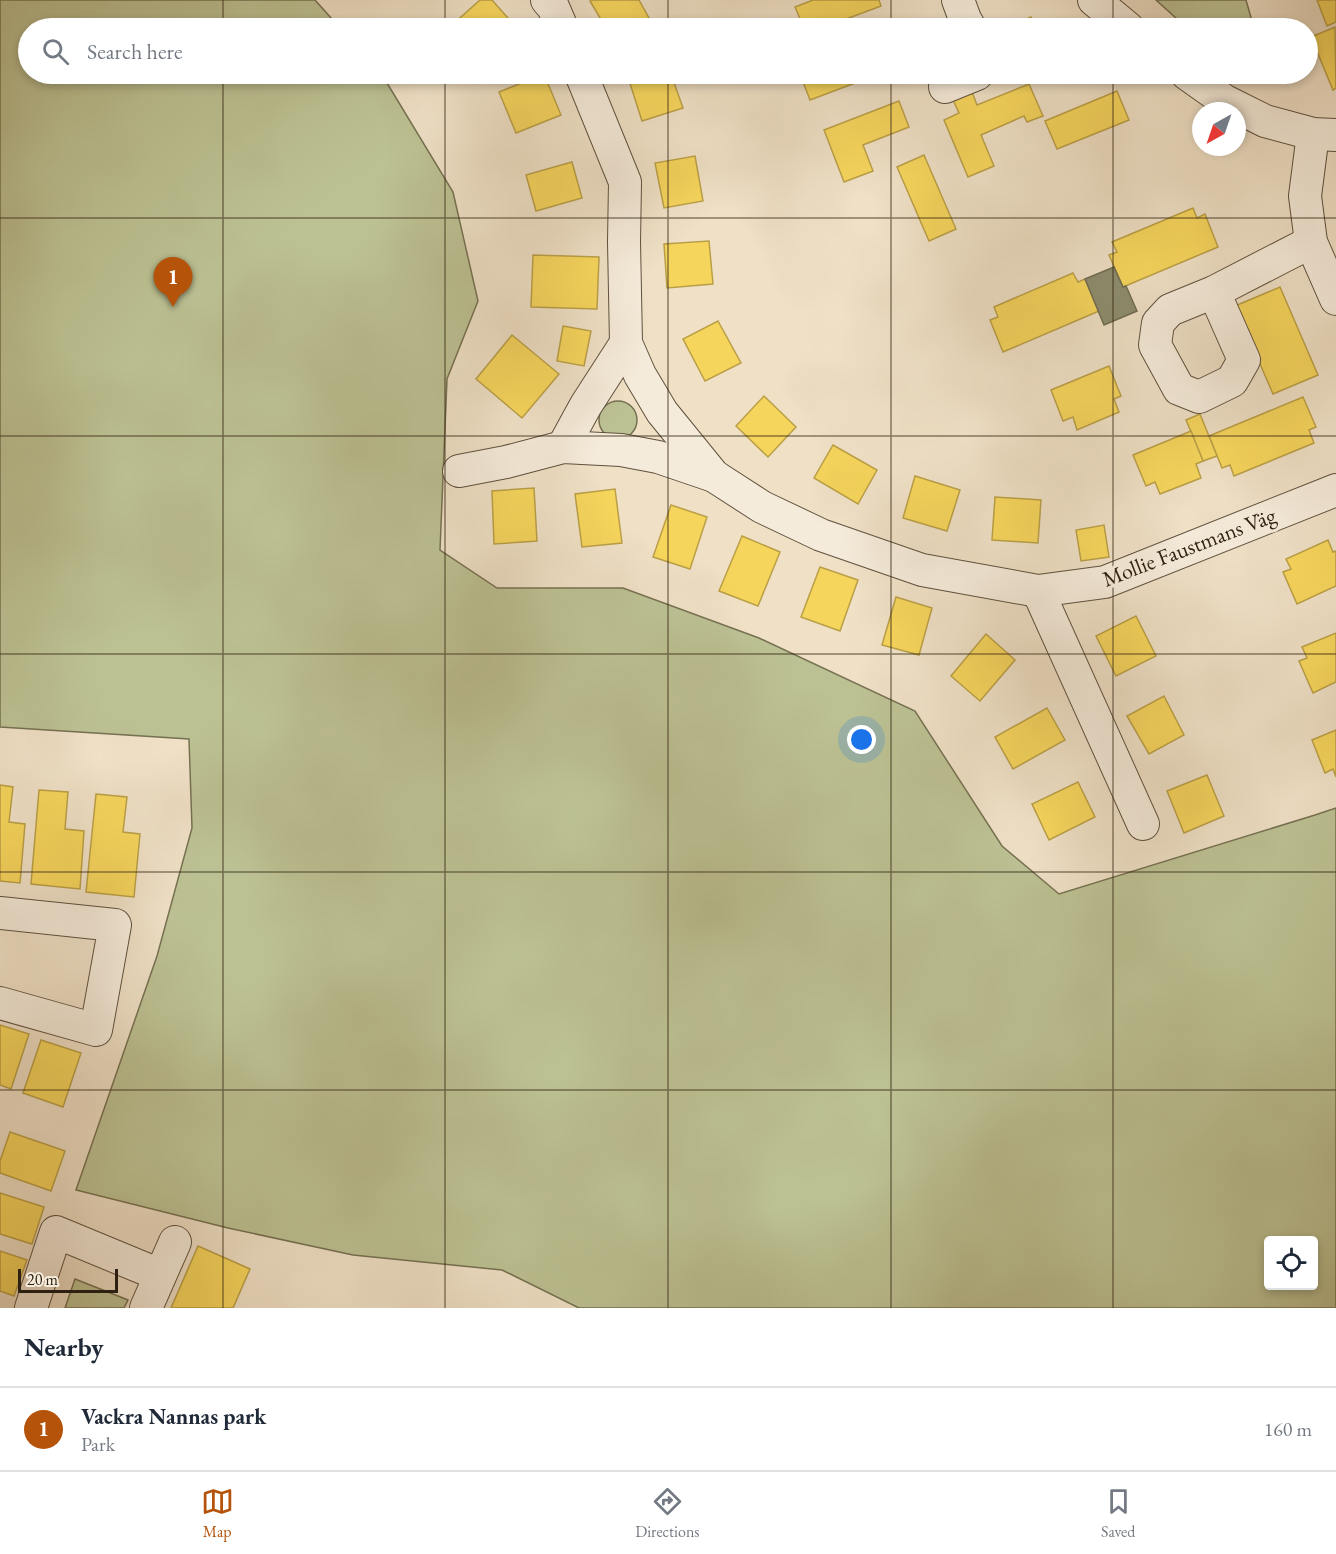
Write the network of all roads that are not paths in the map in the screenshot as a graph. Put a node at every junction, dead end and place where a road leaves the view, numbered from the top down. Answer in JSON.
{"nodes":[{"id":1,"x":547,"y":0,"type":"edge"},
{"id":2,"x":958,"y":0,"type":"edge"},
{"id":3,"x":1094,"y":0,"type":"edge"},
{"id":4,"x":558,"y":18,"type":"edge"},
{"id":5,"x":964,"y":18,"type":"edge"},
{"id":6,"x":1116,"y":18,"type":"edge"},
{"id":7,"x":585,"y":84,"type":"edge"},
{"id":8,"x":952,"y":84,"type":"edge"},
{"id":9,"x":1201,"y":84,"type":"edge"},
{"id":10,"x":945,"y":87,"type":"dead end"},
{"id":11,"x":1324,"y":134,"type":"edge"},
{"id":12,"x":1311,"y":242,"type":"junction"},
{"id":13,"x":1214,"y":292,"type":"dead end"},
{"id":14,"x":1336,"y":299,"type":"edge"},
{"id":15,"x":626,"y":343,"type":"junction"},
{"id":16,"x":563,"y":447,"type":"junction"},
{"id":17,"x":459,"y":471,"type":"dead end"},
{"id":18,"x":714,"y":476,"type":"junction"},
{"id":19,"x":1336,"y":490,"type":"edge"},
{"id":20,"x":1038,"y":591,"type":"junction"},
{"id":21,"x":1143,"y":824,"type":"dead end"},
{"id":22,"x":0,"y":912,"type":"edge"},
{"id":23,"x":0,"y":1003,"type":"edge"},
{"id":24,"x":175,"y":1242,"type":"dead end"},
{"id":25,"x":160,"y":1275,"type":"junction"},
{"id":26,"x":31,"y":1308,"type":"edge"},
{"id":27,"x":146,"y":1308,"type":"edge"}],
"edges":[{"from":1,"to":4,"type":"street"},
{"from":2,"to":5,"type":"street"},
{"from":3,"to":6,"type":"street"},
{"from":7,"to":15,"type":"street","name":"Mollie Faustmans Väg"},
{"from":8,"to":10,"type":"street"},
{"from":9,"to":11,"type":"street"},
{"from":11,"to":12,"type":"street"},
{"from":12,"to":13,"type":"street"},
{"from":12,"to":14,"type":"street"},
{"from":15,"to":16,"type":"street"},
{"from":15,"to":18,"type":"street","name":"Mollie Faustmans Väg"},
{"from":16,"to":17,"type":"street","name":"Mollie Faustmans Väg"},
{"from":16,"to":18,"type":"street","name":"Mollie Faustmans Väg"},
{"from":18,"to":20,"type":"street","name":"Mollie Faustmans Väg"},
{"from":19,"to":20,"type":"street","name":"Mollie Faustmans Väg"},
{"from":20,"to":21,"type":"street"},
{"from":22,"to":23,"type":"street"},
{"from":24,"to":25,"type":"street"},
{"from":25,"to":26,"type":"street"},
{"from":25,"to":27,"type":"street"}]}
